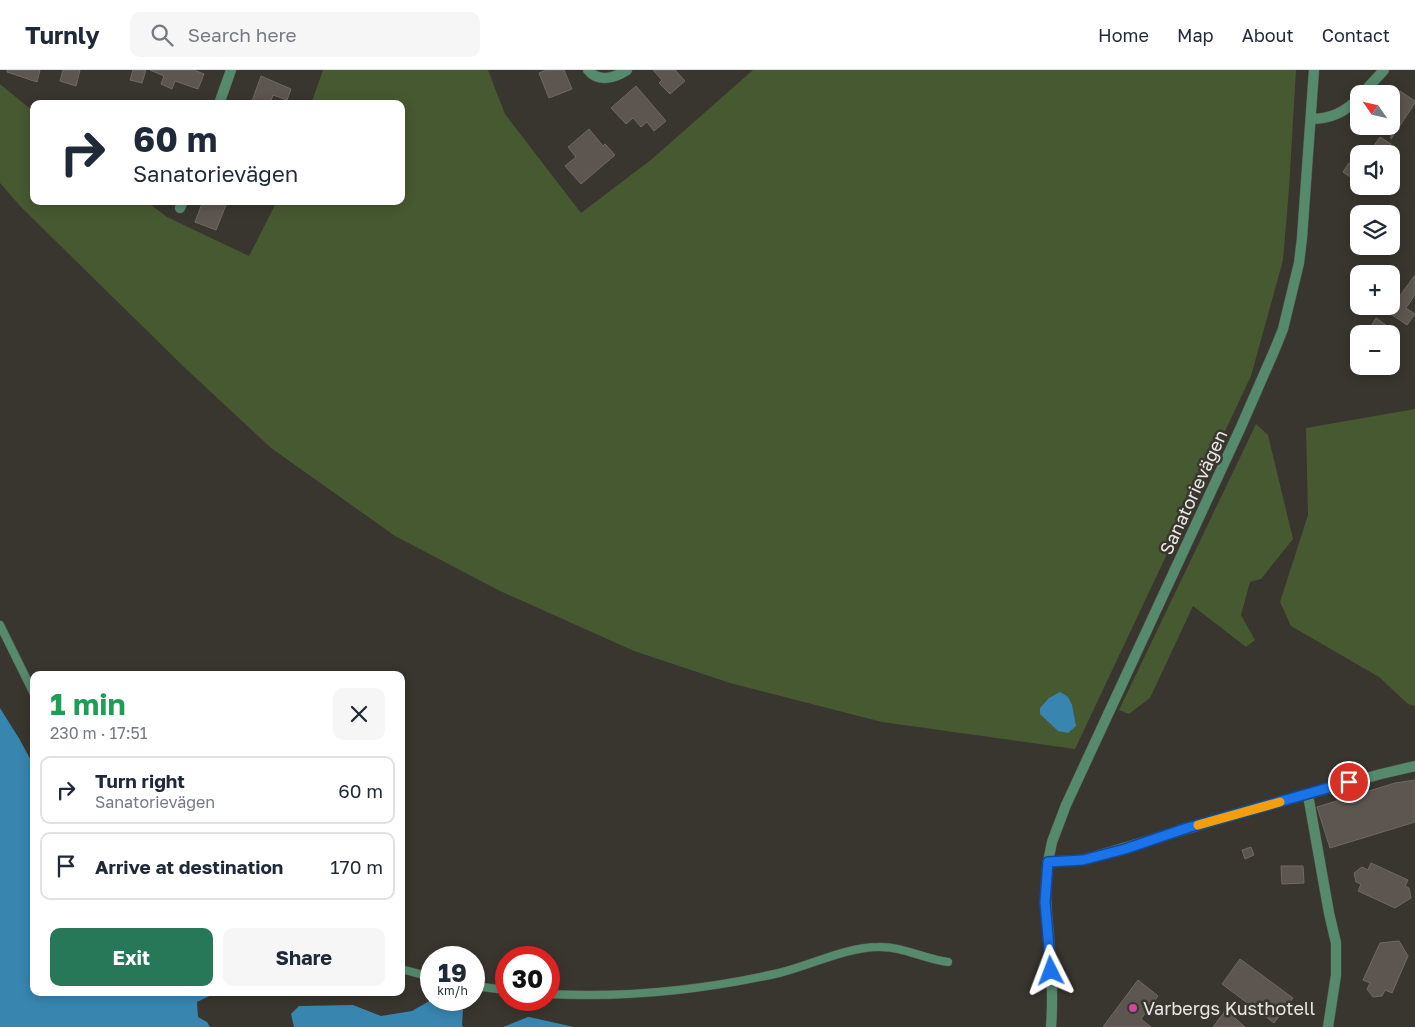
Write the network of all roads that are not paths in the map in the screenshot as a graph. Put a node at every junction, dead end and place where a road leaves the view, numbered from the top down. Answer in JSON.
{"nodes":[{"id":1,"x":231,"y":70,"type":"edge"},
{"id":2,"x":588,"y":70,"type":"edge"},
{"id":3,"x":627,"y":70,"type":"edge"},
{"id":4,"x":1314,"y":70,"type":"edge"},
{"id":5,"x":1384,"y":70,"type":"edge"},
{"id":6,"x":1370,"y":85,"type":"edge"},
{"id":7,"x":220,"y":100,"type":"edge"},
{"id":8,"x":1350,"y":106,"type":"edge"},
{"id":9,"x":1311,"y":119,"type":"junction"},
{"id":10,"x":0,"y":625,"type":"edge"},
{"id":11,"x":30,"y":686,"type":"edge"},
{"id":12,"x":1415,"y":766,"type":"edge"},
{"id":13,"x":1308,"y":795,"type":"junction"},
{"id":14,"x":1048,"y":862,"type":"junction"},
{"id":15,"x":948,"y":962,"type":"dead end"},
{"id":16,"x":405,"y":971,"type":"edge"},
{"id":17,"x":420,"y":974,"type":"edge"},
{"id":18,"x":560,"y":994,"type":"edge"},
{"id":19,"x":1051,"y":1027,"type":"edge"},
{"id":20,"x":1328,"y":1027,"type":"edge"}],
"edges":[{"from":1,"to":7,"type":"street"},
{"from":2,"to":3,"type":"street"},
{"from":4,"to":9,"type":"street","name":"Sanatorievägen"},
{"from":5,"to":6,"type":"street"},
{"from":8,"to":9,"type":"street"},
{"from":9,"to":14,"type":"street","name":"Sanatorievägen"},
{"from":10,"to":11,"type":"street"},
{"from":12,"to":13,"type":"street"},
{"from":13,"to":14,"type":"street"},
{"from":13,"to":20,"type":"street"},
{"from":14,"to":19,"type":"street","name":"Sanatorievägen"},
{"from":15,"to":18,"type":"street"},
{"from":16,"to":17,"type":"street"}]}
